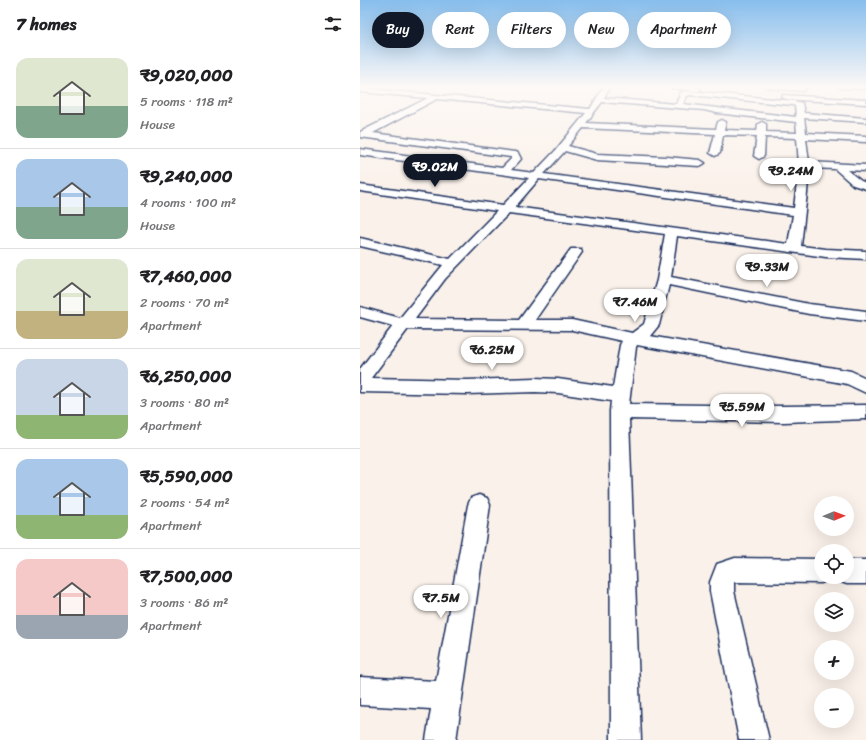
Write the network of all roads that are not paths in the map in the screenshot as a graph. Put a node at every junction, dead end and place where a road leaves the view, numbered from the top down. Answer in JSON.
{"nodes":[{"id":1,"x":390,"y":121,"type":"edge"},
{"id":2,"x":584,"y":121,"type":"edge"},
{"id":3,"x":722,"y":121,"type":"edge"},
{"id":4,"x":762,"y":121,"type":"edge"},
{"id":5,"x":800,"y":121,"type":"edge"},
{"id":6,"x":580,"y":125,"type":"junction"},
{"id":7,"x":720,"y":133,"type":"junction"},
{"id":8,"x":362,"y":135,"type":"edge"},
{"id":9,"x":762,"y":135,"type":"junction"},
{"id":10,"x":802,"y":137,"type":"junction"},
{"id":11,"x":866,"y":140,"type":"edge"},
{"id":12,"x":562,"y":147,"type":"junction"},
{"id":13,"x":360,"y":152,"type":"edge"},
{"id":14,"x":715,"y":153,"type":"dead end"},
{"id":15,"x":759,"y":156,"type":"dead end"},
{"id":16,"x":700,"y":163,"type":"dead end"},
{"id":17,"x":804,"y":165,"type":"junction"},
{"id":18,"x":838,"y":168,"type":"junction"},
{"id":19,"x":866,"y":168,"type":"edge"},
{"id":20,"x":505,"y":171,"type":"junction"},
{"id":21,"x":537,"y":175,"type":"junction"},
{"id":22,"x":866,"y":186,"type":"edge"},
{"id":23,"x":360,"y":188,"type":"edge"},
{"id":24,"x":506,"y":208,"type":"junction"},
{"id":25,"x":799,"y":212,"type":"junction"},
{"id":26,"x":671,"y":232,"type":"junction"},
{"id":27,"x":360,"y":242,"type":"edge"},
{"id":28,"x":794,"y":248,"type":"junction"},
{"id":29,"x":576,"y":252,"type":"dead end"},
{"id":30,"x":866,"y":255,"type":"edge"},
{"id":31,"x":452,"y":264,"type":"junction"},
{"id":32,"x":664,"y":280,"type":"junction"},
{"id":33,"x":360,"y":312,"type":"edge"},
{"id":34,"x":866,"y":316,"type":"edge"},
{"id":35,"x":402,"y":324,"type":"junction"},
{"id":36,"x":523,"y":326,"type":"junction"},
{"id":37,"x":633,"y":340,"type":"junction"},
{"id":38,"x":360,"y":381,"type":"edge"},
{"id":39,"x":360,"y":385,"type":"edge"},
{"id":40,"x":866,"y":386,"type":"edge"},
{"id":41,"x":620,"y":403,"type":"junction"},
{"id":42,"x":866,"y":412,"type":"edge"},
{"id":43,"x":479,"y":505,"type":"dead end"},
{"id":44,"x":814,"y":571,"type":"edge"},
{"id":45,"x":854,"y":572,"type":"edge"},
{"id":46,"x":866,"y":572,"type":"edge"},
{"id":47,"x":360,"y":691,"type":"edge"},
{"id":48,"x":448,"y":696,"type":"junction"},
{"id":49,"x":441,"y":740,"type":"edge"},
{"id":50,"x":626,"y":740,"type":"edge"},
{"id":51,"x":754,"y":740,"type":"edge"}],
"edges":[{"from":1,"to":8,"type":"street"},
{"from":2,"to":6,"type":"street"},
{"from":3,"to":7,"type":"street"},
{"from":4,"to":9,"type":"street"},
{"from":5,"to":10,"type":"street"},
{"from":6,"to":7,"type":"street"},
{"from":6,"to":12,"type":"street"},
{"from":7,"to":9,"type":"street"},
{"from":7,"to":14,"type":"street"},
{"from":8,"to":20,"type":"street"},
{"from":9,"to":10,"type":"street"},
{"from":9,"to":15,"type":"street"},
{"from":10,"to":11,"type":"street"},
{"from":10,"to":17,"type":"street"},
{"from":12,"to":16,"type":"street"},
{"from":12,"to":21,"type":"street"},
{"from":13,"to":20,"type":"street"},
{"from":17,"to":18,"type":"street"},
{"from":17,"to":25,"type":"street"},
{"from":18,"to":19,"type":"street"},
{"from":18,"to":22,"type":"street"},
{"from":20,"to":21,"type":"street"},
{"from":21,"to":24,"type":"street"},
{"from":21,"to":25,"type":"street"},
{"from":23,"to":24,"type":"street"},
{"from":24,"to":26,"type":"street"},
{"from":24,"to":31,"type":"street"},
{"from":25,"to":28,"type":"street"},
{"from":26,"to":28,"type":"street"},
{"from":26,"to":32,"type":"street"},
{"from":27,"to":31,"type":"street"},
{"from":28,"to":30,"type":"street"},
{"from":29,"to":36,"type":"street"},
{"from":31,"to":35,"type":"street"},
{"from":32,"to":34,"type":"street"},
{"from":32,"to":37,"type":"street"},
{"from":33,"to":35,"type":"street"},
{"from":35,"to":36,"type":"street"},
{"from":35,"to":38,"type":"street"},
{"from":36,"to":37,"type":"street"},
{"from":37,"to":40,"type":"street"},
{"from":37,"to":41,"type":"street"},
{"from":39,"to":41,"type":"street"},
{"from":41,"to":42,"type":"street"},
{"from":41,"to":50,"type":"street"},
{"from":43,"to":48,"type":"street"},
{"from":44,"to":51,"type":"street"},
{"from":45,"to":46,"type":"street"},
{"from":47,"to":48,"type":"street"},
{"from":48,"to":49,"type":"street"}]}
